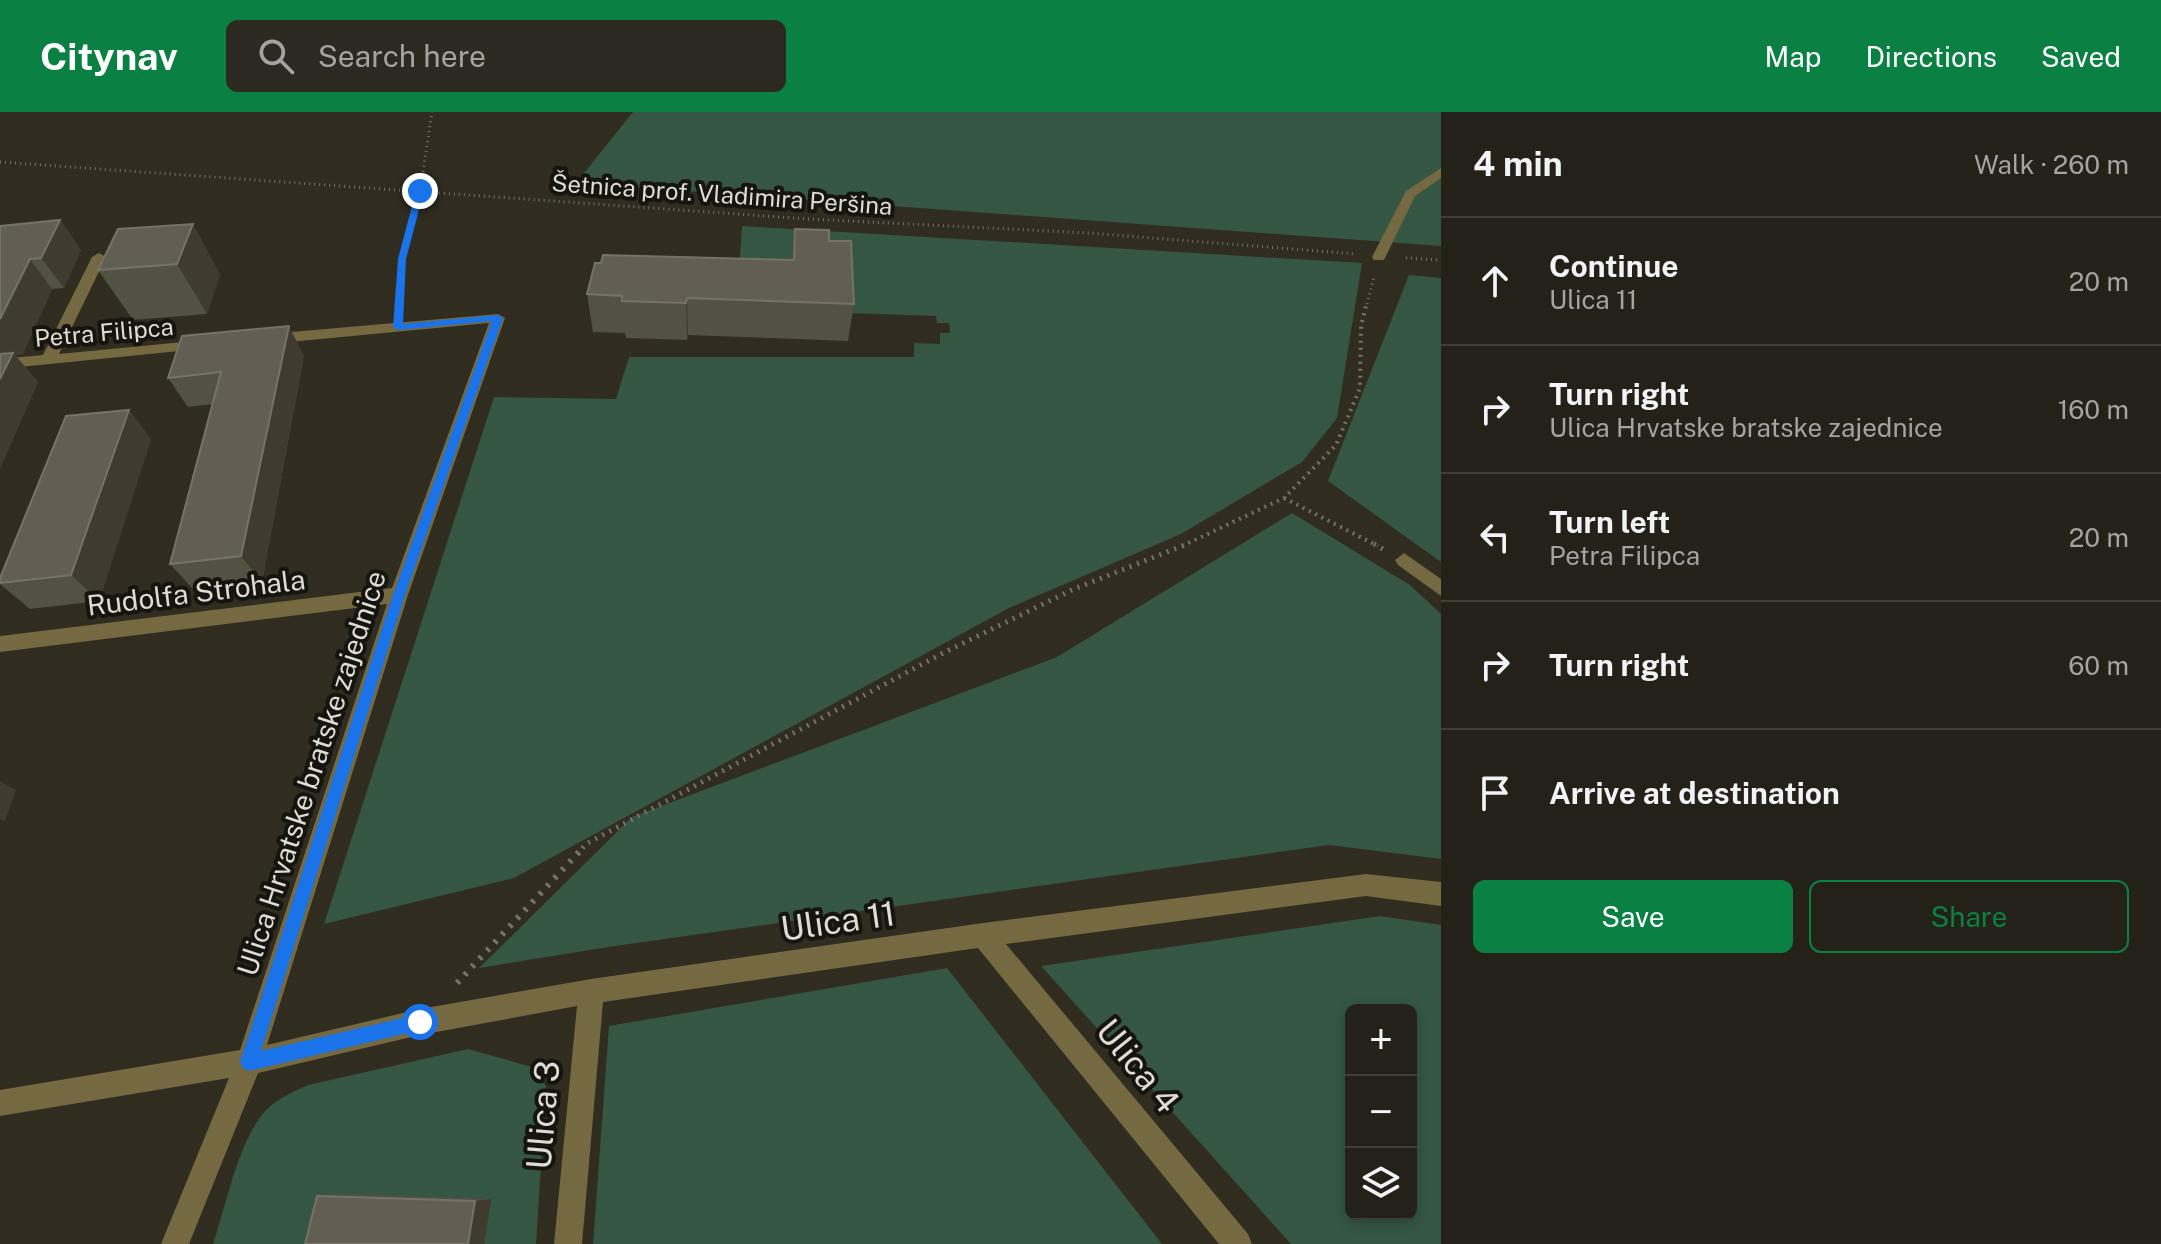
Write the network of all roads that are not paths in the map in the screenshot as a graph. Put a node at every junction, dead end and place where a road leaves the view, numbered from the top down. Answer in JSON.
{"nodes":[{"id":1,"x":1441,"y":172,"type":"edge"},
{"id":2,"x":99,"y":257,"type":"dead end"},
{"id":3,"x":1379,"y":257,"type":"road end"},
{"id":4,"x":255,"y":340,"type":"edge"},
{"id":5,"x":223,"y":343,"type":"edge"},
{"id":6,"x":49,"y":359,"type":"junction"},
{"id":7,"x":0,"y":364,"type":"edge"},
{"id":8,"x":1404,"y":560,"type":"road end"},
{"id":9,"x":1441,"y":589,"type":"edge"},
{"id":10,"x":399,"y":595,"type":"junction"},
{"id":11,"x":0,"y":644,"type":"edge"},
{"id":12,"x":1441,"y":894,"type":"edge"},
{"id":13,"x":983,"y":935,"type":"junction"},
{"id":14,"x":591,"y":991,"type":"junction"},
{"id":15,"x":249,"y":1062,"type":"junction"},
{"id":16,"x":0,"y":1103,"type":"edge"},
{"id":17,"x":175,"y":1244,"type":"edge"},
{"id":18,"x":568,"y":1244,"type":"edge"},
{"id":19,"x":1238,"y":1244,"type":"edge"}],
"edges":[{"from":1,"to":3,"type":"street"},
{"from":2,"to":6,"type":"street"},
{"from":4,"to":10,"type":"street","name":"Ulica Hrvatske bratske zajednice"},
{"from":5,"to":6,"type":"street","name":"Petra Filipca"},
{"from":6,"to":7,"type":"street","name":"Petra Filipca"},
{"from":8,"to":9,"type":"street"},
{"from":10,"to":11,"type":"street","name":"Rudolfa Strohala"},
{"from":10,"to":15,"type":"street","name":"Ulica Hrvatske bratske zajednice"},
{"from":12,"to":13,"type":"street","name":"Ulica 11"},
{"from":13,"to":14,"type":"street","name":"Ulica 11"},
{"from":13,"to":19,"type":"street","name":"Ulica 4"},
{"from":14,"to":15,"type":"street","name":"Ulica 11"},
{"from":14,"to":18,"type":"street","name":"Ulica 3"},
{"from":15,"to":16,"type":"street","name":"Ulica 11"},
{"from":15,"to":17,"type":"street","name":"Ulica Hrvatske bratske zajednice"}]}
